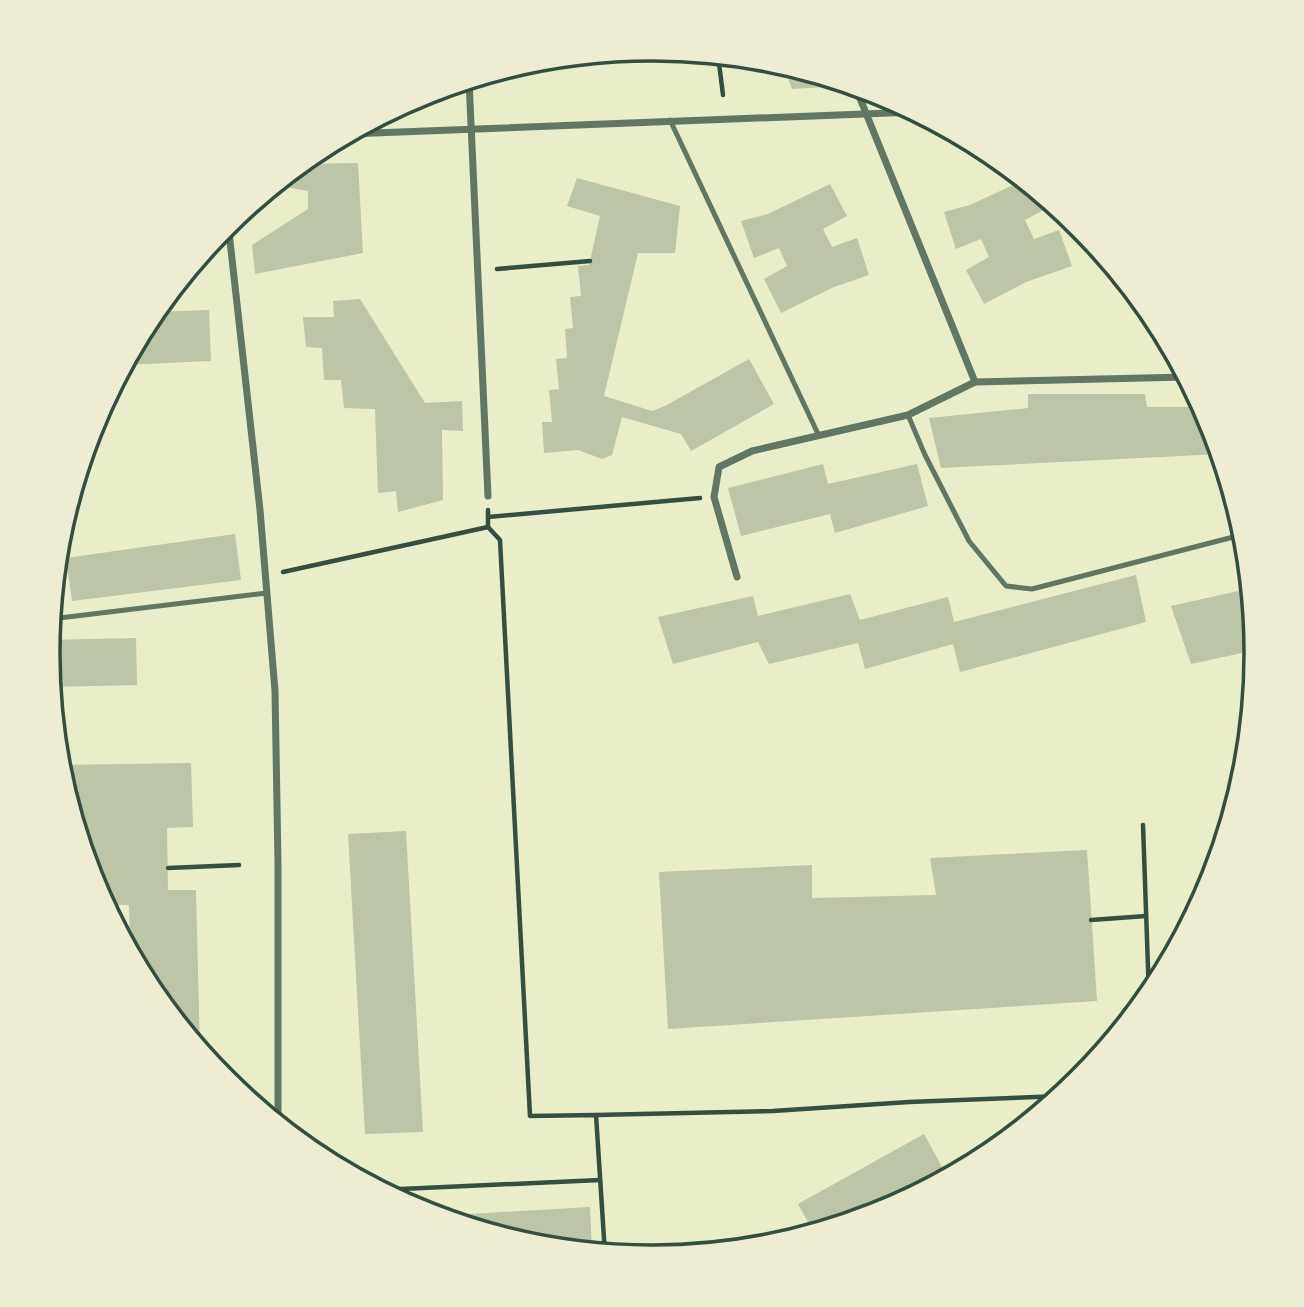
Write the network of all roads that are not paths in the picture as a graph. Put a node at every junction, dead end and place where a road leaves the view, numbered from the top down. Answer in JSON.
{"nodes":[{"id":1,"x":470,"y":90,"type":"edge"},
{"id":2,"x":860,"y":99,"type":"edge"},
{"id":3,"x":892,"y":112,"type":"edge"},
{"id":4,"x":866,"y":113,"type":"junction"},
{"id":5,"x":670,"y":120,"type":"junction"},
{"id":6,"x":472,"y":129,"type":"junction"},
{"id":7,"x":369,"y":133,"type":"edge"},
{"id":8,"x":230,"y":239,"type":"edge"},
{"id":9,"x":1176,"y":377,"type":"edge"},
{"id":10,"x":975,"y":382,"type":"junction"},
{"id":11,"x":908,"y":415,"type":"junction"},
{"id":12,"x":819,"y":436,"type":"junction"},
{"id":13,"x":488,"y":496,"type":"road end"},
{"id":14,"x":1233,"y":537,"type":"edge"},
{"id":15,"x":737,"y":577,"type":"dead end"},
{"id":16,"x":267,"y":593,"type":"junction"},
{"id":17,"x":61,"y":618,"type":"edge"},
{"id":18,"x":278,"y":1113,"type":"edge"}],
"edges":[{"from":1,"to":6,"type":"street"},
{"from":2,"to":4,"type":"street"},
{"from":3,"to":4,"type":"street"},
{"from":4,"to":5,"type":"street"},
{"from":4,"to":10,"type":"street"},
{"from":5,"to":6,"type":"street"},
{"from":5,"to":12,"type":"lane"},
{"from":6,"to":7,"type":"street"},
{"from":6,"to":13,"type":"street"},
{"from":8,"to":16,"type":"street"},
{"from":9,"to":10,"type":"street"},
{"from":10,"to":11,"type":"street"},
{"from":11,"to":12,"type":"street"},
{"from":11,"to":14,"type":"lane"},
{"from":12,"to":15,"type":"street"},
{"from":16,"to":17,"type":"lane"},
{"from":16,"to":18,"type":"street"}]}
